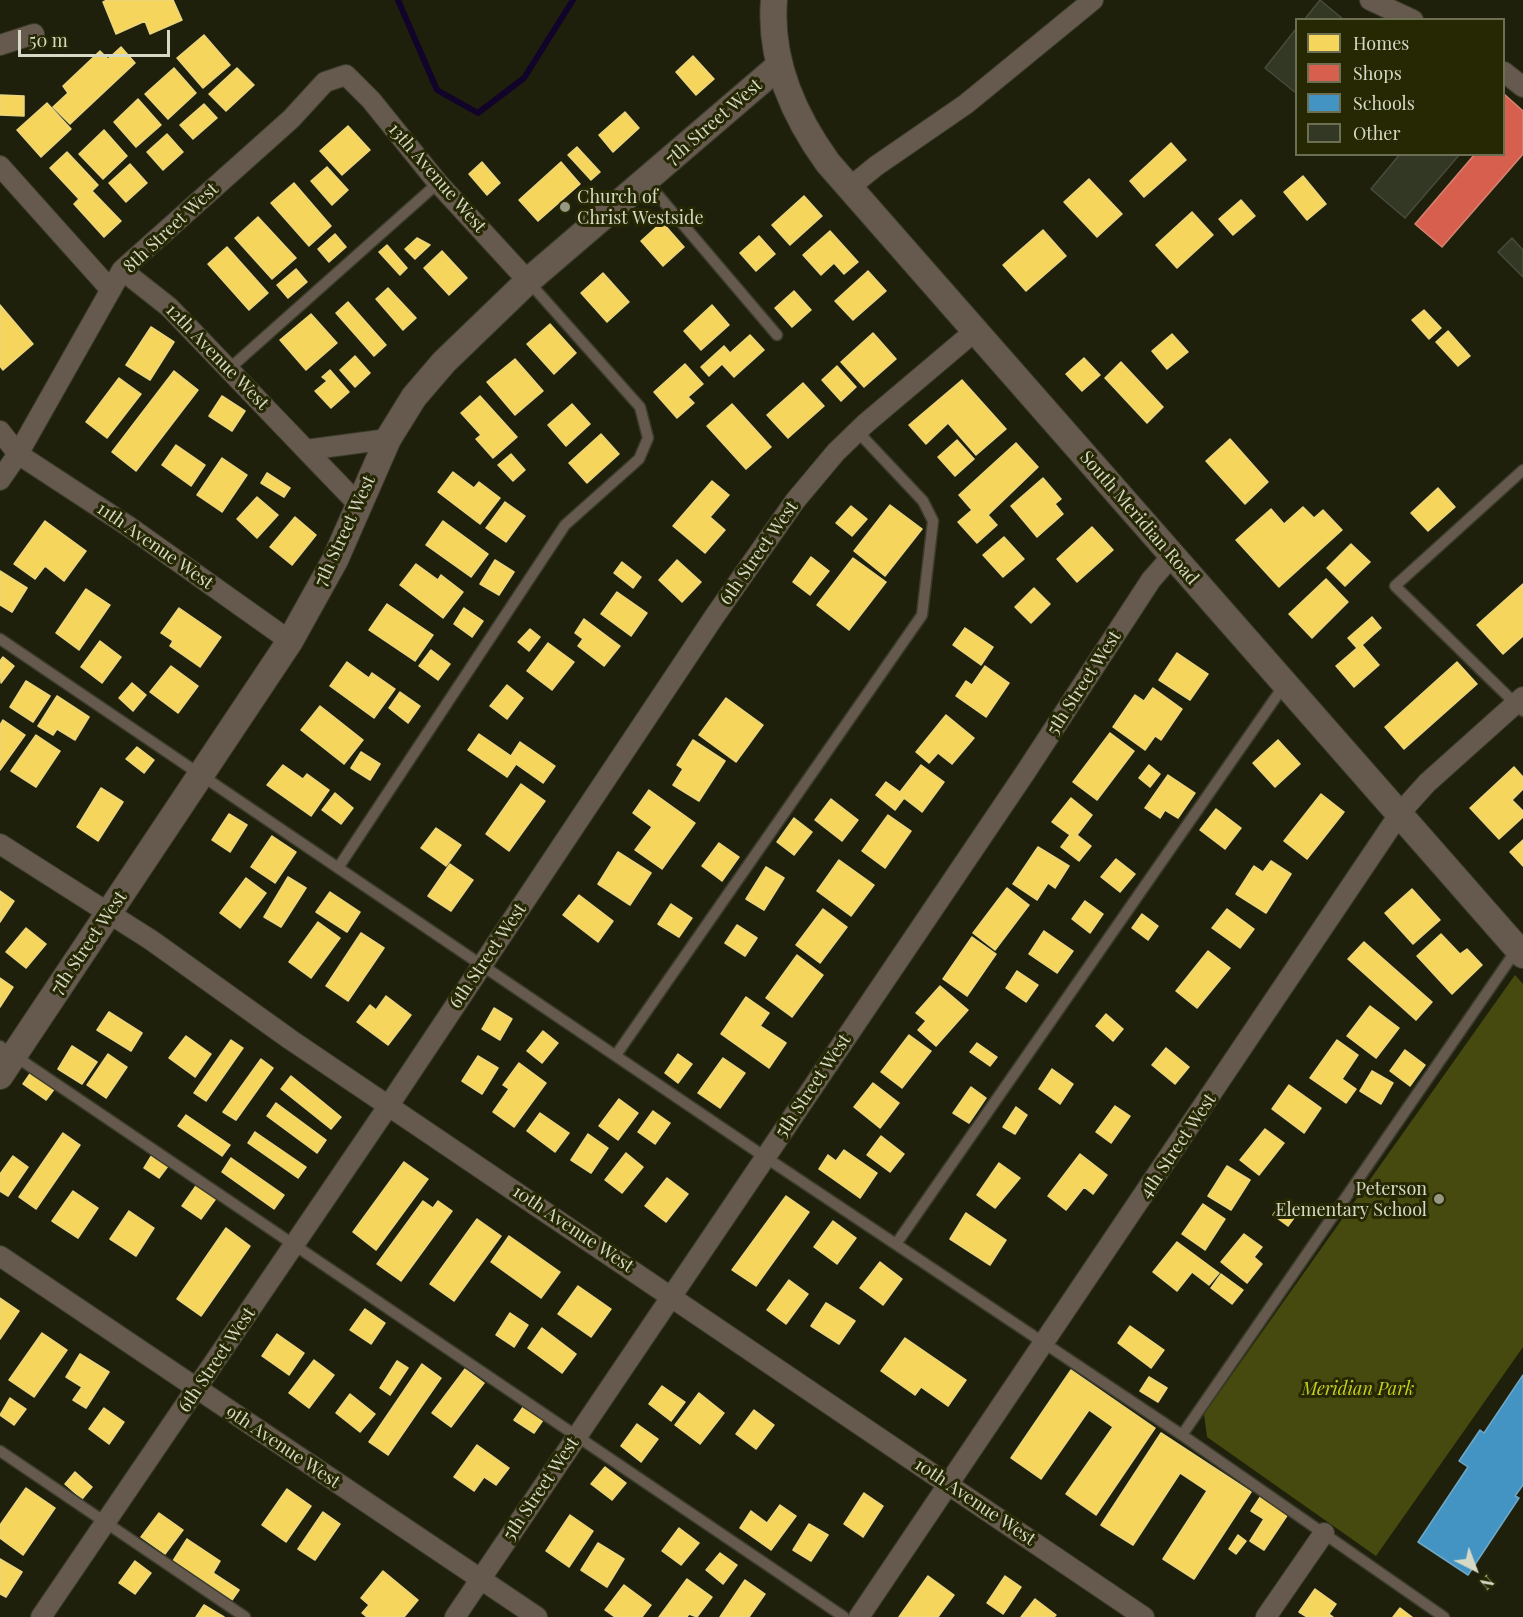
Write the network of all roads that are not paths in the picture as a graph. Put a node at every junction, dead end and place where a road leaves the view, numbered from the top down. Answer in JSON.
{"nodes":[{"id":1,"x":774,"y":0,"type":"edge"},
{"id":2,"x":1093,"y":0,"type":"edge"},
{"id":3,"x":1370,"y":0,"type":"edge"},
{"id":4,"x":1409,"y":18,"type":"edge"},
{"id":5,"x":34,"y":34,"type":"dead end"},
{"id":6,"x":0,"y":45,"type":"edge"},
{"id":7,"x":780,"y":65,"type":"junction"},
{"id":8,"x":1505,"y":74,"type":"edge"},
{"id":9,"x":346,"y":75,"type":"joint"},
{"id":10,"x":1523,"y":87,"type":"edge"},
{"id":11,"x":0,"y":166,"type":"edge"},
{"id":12,"x":646,"y":181,"type":"junction"},
{"id":13,"x":438,"y":183,"type":"junction"},
{"id":14,"x":849,"y":188,"type":"junction"},
{"id":15,"x":122,"y":270,"type":"junction"},
{"id":16,"x":528,"y":281,"type":"junction"},
{"id":17,"x":111,"y":290,"type":"junction"},
{"id":18,"x":975,"y":331,"type":"junction"},
{"id":19,"x":777,"y":335,"type":"dead end"},
{"id":20,"x":228,"y":369,"type":"junction"},
{"id":21,"x":0,"y":431,"type":"edge"},
{"id":22,"x":858,"y":432,"type":"junction"},
{"id":23,"x":388,"y":439,"type":"junction"},
{"id":24,"x":306,"y":450,"type":"junction"},
{"id":25,"x":18,"y":454,"type":"junction"},
{"id":26,"x":1523,"y":470,"type":"edge"},
{"id":27,"x":0,"y":480,"type":"edge"},
{"id":28,"x":359,"y":505,"type":"junction"},
{"id":29,"x":1172,"y":556,"type":"junction"},
{"id":30,"x":0,"y":639,"type":"edge"},
{"id":31,"x":290,"y":641,"type":"junction"},
{"id":32,"x":1285,"y":684,"type":"junction"},
{"id":33,"x":1520,"y":704,"type":"edge"},
{"id":34,"x":201,"y":775,"type":"junction"},
{"id":35,"x":1400,"y":813,"type":"junction"},
{"id":36,"x":0,"y":844,"type":"edge"},
{"id":37,"x":338,"y":868,"type":"junction"},
{"id":38,"x":109,"y":914,"type":"junction"},
{"id":39,"x":1520,"y":952,"type":"edge"},
{"id":40,"x":482,"y":964,"type":"junction"},
{"id":41,"x":616,"y":1055,"type":"junction"},
{"id":42,"x":5,"y":1059,"type":"edge"},
{"id":43,"x":389,"y":1105,"type":"junction"},
{"id":44,"x":765,"y":1157,"type":"junction"},
{"id":45,"x":896,"y":1244,"type":"junction"},
{"id":46,"x":294,"y":1245,"type":"junction"},
{"id":47,"x":0,"y":1256,"type":"edge"},
{"id":48,"x":672,"y":1296,"type":"junction"},
{"id":49,"x":1044,"y":1344,"type":"junction"},
{"id":50,"x":196,"y":1390,"type":"junction"},
{"id":51,"x":578,"y":1434,"type":"junction"},
{"id":52,"x":1182,"y":1435,"type":"junction"},
{"id":53,"x":0,"y":1451,"type":"edge"},
{"id":54,"x":948,"y":1483,"type":"junction"},
{"id":55,"x":105,"y":1523,"type":"junction"},
{"id":56,"x":1324,"y":1533,"type":"junction"},
{"id":57,"x":481,"y":1579,"type":"junction"},
{"id":58,"x":40,"y":1617,"type":"edge"},
{"id":59,"x":245,"y":1617,"type":"edge"},
{"id":60,"x":455,"y":1617,"type":"edge"},
{"id":61,"x":537,"y":1617,"type":"edge"},
{"id":62,"x":844,"y":1617,"type":"edge"},
{"id":63,"x":859,"y":1617,"type":"edge"},
{"id":64,"x":1144,"y":1617,"type":"edge"},
{"id":65,"x":1266,"y":1617,"type":"edge"},
{"id":66,"x":1444,"y":1617,"type":"edge"}],
"edges":[{"from":1,"to":7,"type":"street","name":"South Meridian Road"},
{"from":2,"to":14,"type":"street"},
{"from":3,"to":4,"type":"street"},
{"from":5,"to":6,"type":"street"},
{"from":7,"to":12,"type":"street","name":"7th Street West"},
{"from":7,"to":14,"type":"street","name":"South Meridian Road"},
{"from":8,"to":10,"type":"street"},
{"from":9,"to":13,"type":"street","name":"13th Avenue West"},
{"from":9,"to":15,"type":"street","name":"8th Street West"},
{"from":11,"to":17,"type":"street"},
{"from":12,"to":16,"type":"street","name":"7th Street West"},
{"from":12,"to":19,"type":"lane"},
{"from":13,"to":16,"type":"street","name":"13th Avenue West"},
{"from":13,"to":20,"type":"lane"},
{"from":14,"to":18,"type":"street","name":"South Meridian Road"},
{"from":15,"to":17,"type":"street","name":"8th Street West"},
{"from":15,"to":20,"type":"street","name":"12th Avenue West"},
{"from":16,"to":23,"type":"street","name":"7th Street West"},
{"from":16,"to":37,"type":"lane"},
{"from":17,"to":25,"type":"street","name":"8th Street West"},
{"from":18,"to":22,"type":"street","name":"6th Street West"},
{"from":18,"to":29,"type":"street","name":"South Meridian Road"},
{"from":20,"to":24,"type":"street","name":"12th Avenue West"},
{"from":21,"to":25,"type":"street","name":"11th Avenue West"},
{"from":22,"to":40,"type":"street","name":"6th Street West"},
{"from":22,"to":41,"type":"lane"},
{"from":23,"to":24,"type":"street"},
{"from":23,"to":28,"type":"street","name":"7th Street West"},
{"from":24,"to":28,"type":"street","name":"12th Avenue West"},
{"from":25,"to":27,"type":"street","name":"8th Street West"},
{"from":25,"to":31,"type":"street","name":"11th Avenue West"},
{"from":26,"to":33,"type":"lane"},
{"from":28,"to":31,"type":"street","name":"7th Street West"},
{"from":29,"to":32,"type":"street","name":"South Meridian Road"},
{"from":29,"to":44,"type":"street","name":"5th Street West"},
{"from":30,"to":34,"type":"lane"},
{"from":31,"to":34,"type":"street","name":"7th Street West"},
{"from":32,"to":35,"type":"street","name":"South Meridian Road"},
{"from":32,"to":45,"type":"lane"},
{"from":33,"to":35,"type":"street","name":"4th Street West"},
{"from":34,"to":37,"type":"lane"},
{"from":34,"to":38,"type":"street","name":"7th Street West"},
{"from":35,"to":39,"type":"street","name":"South Meridian Road"},
{"from":35,"to":49,"type":"street","name":"4th Street West"},
{"from":36,"to":38,"type":"street","name":"10th Avenue West"},
{"from":37,"to":40,"type":"lane"},
{"from":38,"to":42,"type":"street","name":"7th Street West"},
{"from":38,"to":43,"type":"street","name":"10th Avenue West"},
{"from":39,"to":52,"type":"lane"},
{"from":40,"to":41,"type":"lane"},
{"from":40,"to":43,"type":"street","name":"6th Street West"},
{"from":41,"to":44,"type":"lane"},
{"from":42,"to":46,"type":"lane"},
{"from":43,"to":46,"type":"street","name":"6th Street West"},
{"from":43,"to":48,"type":"street","name":"10th Avenue West"},
{"from":44,"to":45,"type":"lane"},
{"from":44,"to":48,"type":"street","name":"5th Street West"},
{"from":45,"to":49,"type":"lane"},
{"from":46,"to":50,"type":"street","name":"6th Street West"},
{"from":46,"to":51,"type":"lane"},
{"from":47,"to":50,"type":"street","name":"9th Avenue West"},
{"from":48,"to":51,"type":"street","name":"5th Street West"},
{"from":48,"to":54,"type":"street","name":"10th Avenue West"},
{"from":49,"to":52,"type":"lane"},
{"from":49,"to":54,"type":"street","name":"4th Street West"},
{"from":50,"to":55,"type":"street","name":"6th Street West"},
{"from":50,"to":57,"type":"street","name":"9th Avenue West"},
{"from":51,"to":57,"type":"street","name":"5th Street West"},
{"from":51,"to":62,"type":"lane"},
{"from":52,"to":56,"type":"lane"},
{"from":53,"to":55,"type":"lane"},
{"from":54,"to":63,"type":"street","name":"4th Street West"},
{"from":54,"to":64,"type":"street","name":"10th Avenue West"},
{"from":55,"to":58,"type":"street","name":"6th Street West"},
{"from":55,"to":59,"type":"lane"},
{"from":56,"to":65,"type":"street"},
{"from":56,"to":66,"type":"lane"},
{"from":57,"to":60,"type":"street","name":"5th Street West"},
{"from":57,"to":61,"type":"street","name":"9th Avenue West"}]}
